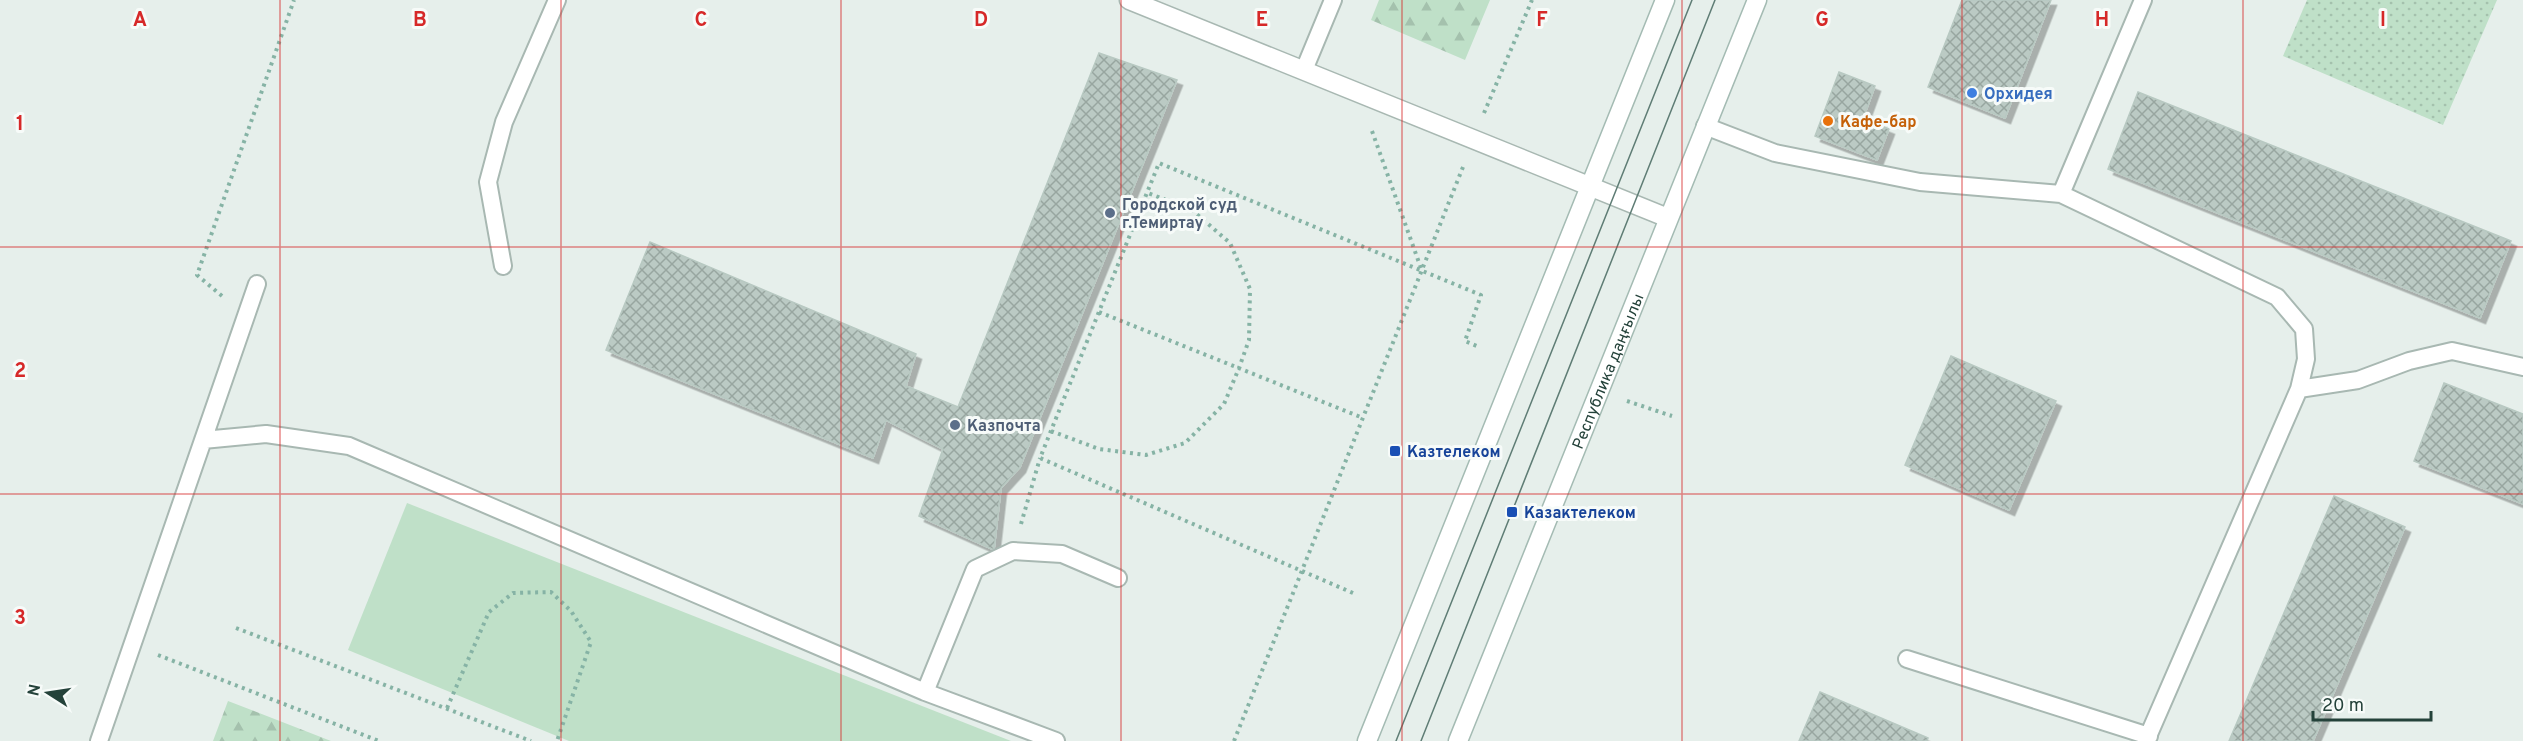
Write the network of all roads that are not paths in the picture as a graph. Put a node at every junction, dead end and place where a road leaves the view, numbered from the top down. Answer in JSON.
{"nodes":[{"id":1,"x":557,"y":0,"type":"edge"},
{"id":2,"x":1129,"y":0,"type":"edge"},
{"id":3,"x":1333,"y":0,"type":"edge"},
{"id":4,"x":1665,"y":0,"type":"edge"},
{"id":5,"x":1757,"y":0,"type":"edge"},
{"id":6,"x":2143,"y":0,"type":"edge"},
{"id":7,"x":1304,"y":70,"type":"junction"},
{"id":8,"x":1705,"y":126,"type":"junction"},
{"id":9,"x":1591,"y":185,"type":"junction"},
{"id":10,"x":2061,"y":194,"type":"junction"},
{"id":11,"x":1668,"y":218,"type":"junction"},
{"id":12,"x":503,"y":266,"type":"dead end"},
{"id":13,"x":256,"y":284,"type":"dead end"},
{"id":14,"x":2523,"y":368,"type":"edge"},
{"id":15,"x":2299,"y":389,"type":"junction"},
{"id":16,"x":203,"y":440,"type":"junction"},
{"id":17,"x":1118,"y":578,"type":"dead end"},
{"id":18,"x":1907,"y":659,"type":"dead end"},
{"id":19,"x":925,"y":692,"type":"junction"},
{"id":20,"x":2148,"y":738,"type":"edge"},
{"id":21,"x":99,"y":741,"type":"edge"},
{"id":22,"x":1056,"y":741,"type":"edge"},
{"id":23,"x":1367,"y":741,"type":"edge"},
{"id":24,"x":1458,"y":741,"type":"edge"}],
"edges":[{"from":1,"to":12,"type":"lane"},
{"from":2,"to":7,"type":"main road"},
{"from":3,"to":7,"type":"lane"},
{"from":4,"to":9,"type":"main road"},
{"from":5,"to":8,"type":"main road","name":"Республика даңғылы"},
{"from":6,"to":10,"type":"lane"},
{"from":7,"to":9,"type":"main road"},
{"from":8,"to":10,"type":"lane"},
{"from":8,"to":11,"type":"main road","name":"Республика даңғылы"},
{"from":9,"to":11,"type":"main road"},
{"from":9,"to":23,"type":"main road"},
{"from":10,"to":15,"type":"lane"},
{"from":11,"to":24,"type":"main road","name":"Республика даңғылы"},
{"from":13,"to":16,"type":"lane"},
{"from":14,"to":15,"type":"lane"},
{"from":15,"to":20,"type":"lane"},
{"from":16,"to":19,"type":"lane"},
{"from":16,"to":21,"type":"lane"},
{"from":17,"to":19,"type":"lane"},
{"from":18,"to":20,"type":"lane"},
{"from":19,"to":22,"type":"lane"}]}
